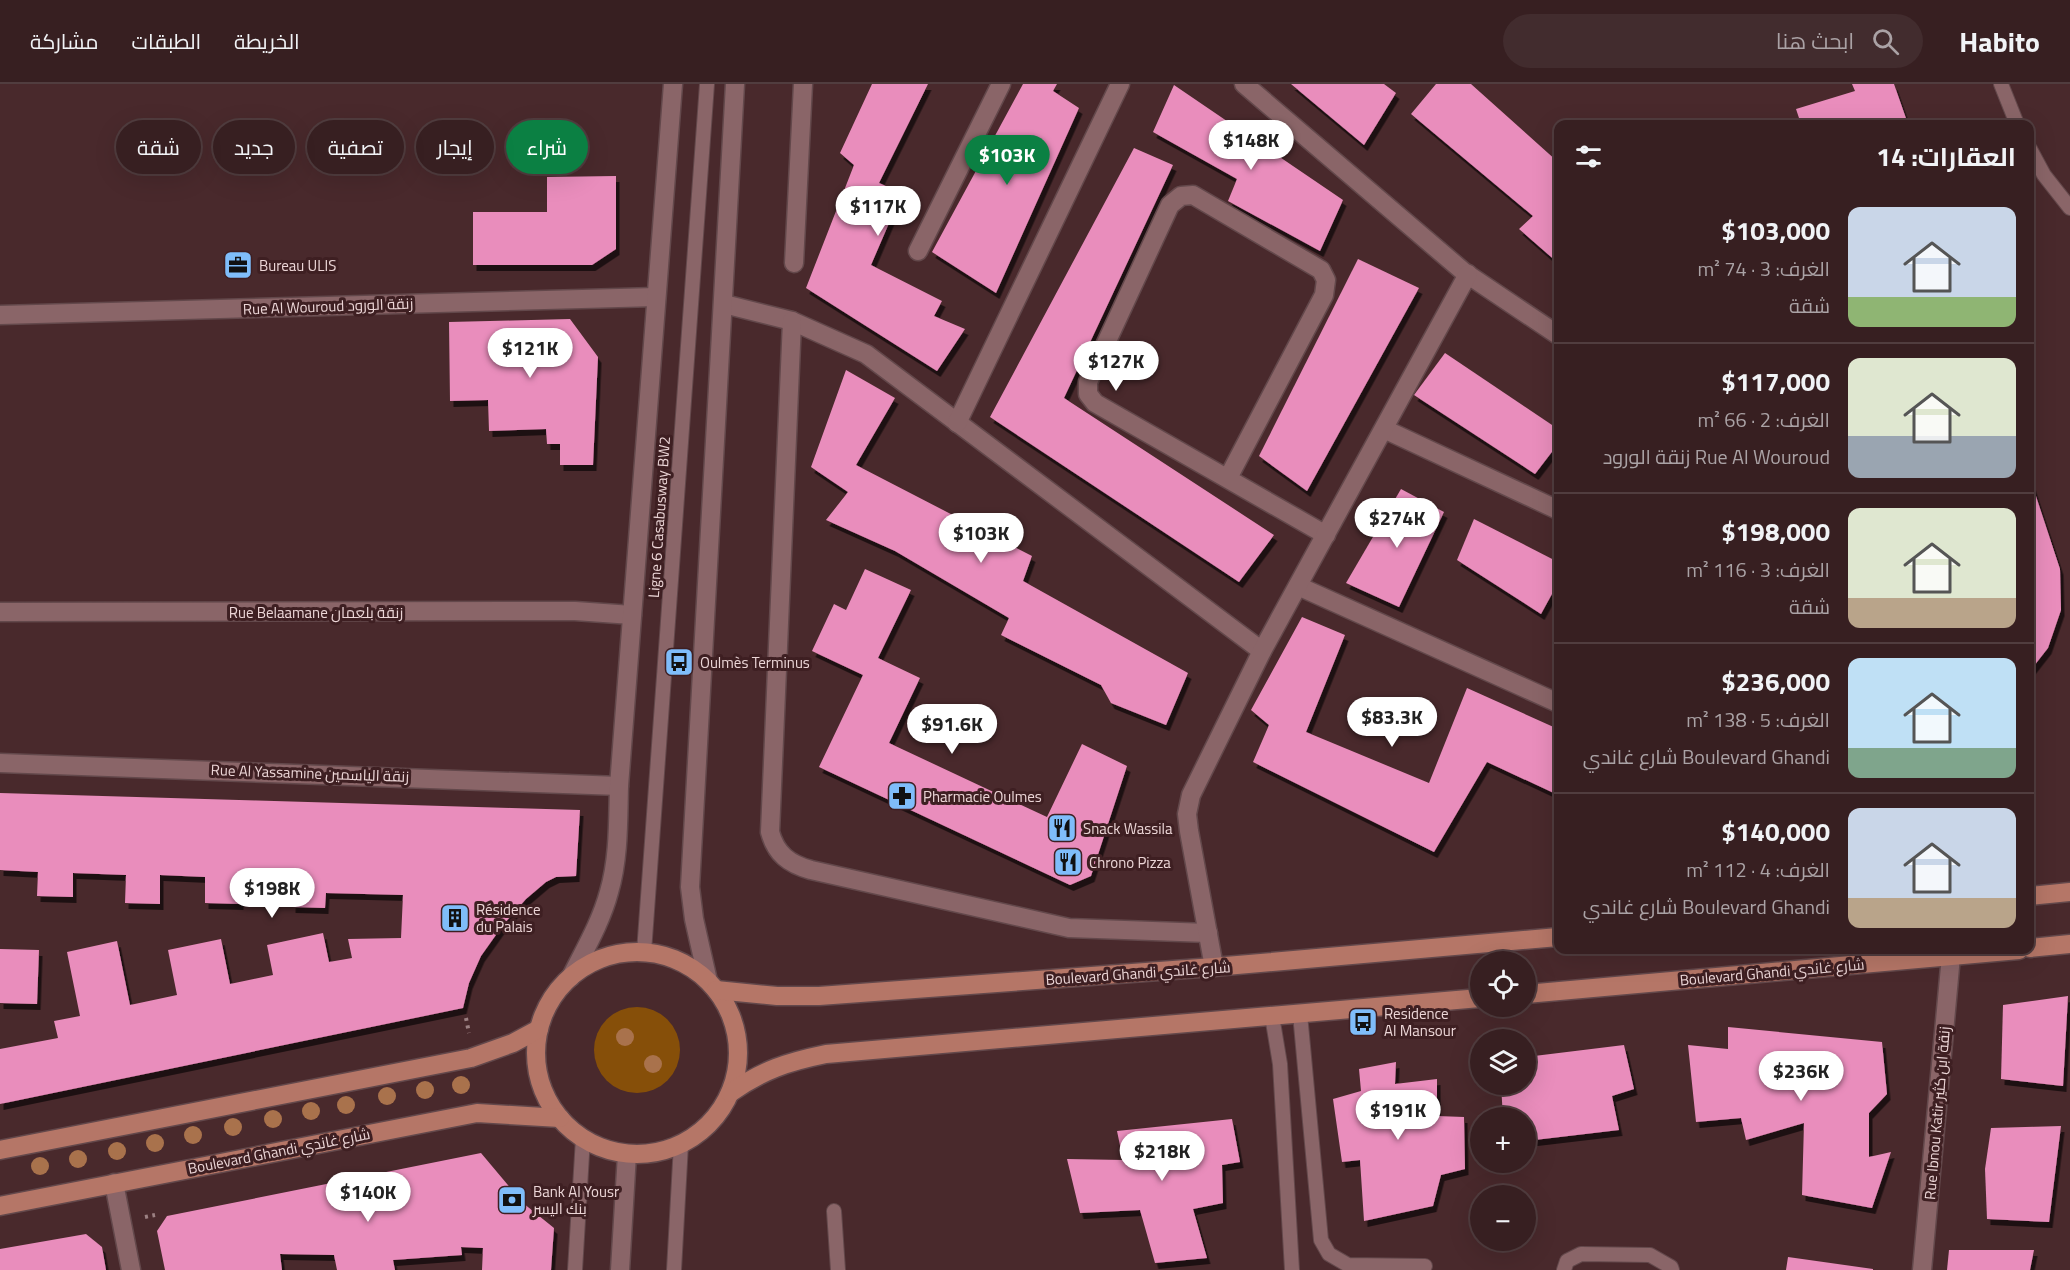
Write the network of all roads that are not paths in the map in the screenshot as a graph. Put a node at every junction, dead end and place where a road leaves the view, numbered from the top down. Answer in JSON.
{"nodes":[{"id":1,"x":673,"y":84,"type":"edge"},
{"id":2,"x":707,"y":84,"type":"edge"},
{"id":3,"x":735,"y":84,"type":"edge"},
{"id":4,"x":802,"y":84,"type":"edge"},
{"id":5,"x":1001,"y":84,"type":"edge"},
{"id":6,"x":1120,"y":84,"type":"edge"},
{"id":7,"x":1244,"y":84,"type":"edge"},
{"id":8,"x":2001,"y":84,"type":"edge"},
{"id":9,"x":2015,"y":120,"type":"edge"},
{"id":10,"x":2034,"y":156,"type":"edge"},
{"id":11,"x":2070,"y":208,"type":"edge"},
{"id":12,"x":918,"y":251,"type":"dead end"},
{"id":13,"x":794,"y":263,"type":"dead end"},
{"id":14,"x":1468,"y":274,"type":"junction"},
{"id":15,"x":656,"y":297,"type":"junction"},
{"id":16,"x":724,"y":304,"type":"junction"},
{"id":17,"x":0,"y":315,"type":"edge"},
{"id":18,"x":792,"y":321,"type":"junction"},
{"id":19,"x":1554,"y":332,"type":"edge"},
{"id":20,"x":957,"y":423,"type":"junction"},
{"id":21,"x":1384,"y":429,"type":"junction"},
{"id":22,"x":1228,"y":478,"type":"junction"},
{"id":23,"x":1554,"y":508,"type":"edge"},
{"id":24,"x":1326,"y":535,"type":"junction"},
{"id":25,"x":1298,"y":586,"type":"junction"},
{"id":26,"x":0,"y":612,"type":"edge"},
{"id":27,"x":632,"y":615,"type":"junction"},
{"id":28,"x":1262,"y":651,"type":"junction"},
{"id":29,"x":1554,"y":701,"type":"edge"},
{"id":30,"x":0,"y":763,"type":"edge"},
{"id":31,"x":619,"y":786,"type":"junction"},
{"id":32,"x":2070,"y":892,"type":"edge"},
{"id":33,"x":2034,"y":896,"type":"edge"},
{"id":34,"x":1208,"y":933,"type":"junction"},
{"id":35,"x":1554,"y":937,"type":"edge"},
{"id":36,"x":2070,"y":944,"type":"edge"},
{"id":37,"x":2034,"y":948,"type":"edge"},
{"id":38,"x":644,"y":952,"type":"junction"},
{"id":39,"x":1974,"y":954,"type":"edge"},
{"id":40,"x":1951,"y":956,"type":"junction"},
{"id":41,"x":1214,"y":967,"type":"junction"},
{"id":42,"x":571,"y":977,"type":"junction"},
{"id":43,"x":712,"y":986,"type":"junction"},
{"id":44,"x":1536,"y":993,"type":"edge"},
{"id":45,"x":1470,"y":999,"type":"edge"},
{"id":46,"x":1300,"y":1014,"type":"junction"},
{"id":47,"x":1272,"y":1016,"type":"junction"},
{"id":48,"x":539,"y":1029,"type":"junction"},
{"id":49,"x":730,"y":1093,"type":"junction"},
{"id":50,"x":560,"y":1118,"type":"junction"},
{"id":51,"x":583,"y":1138,"type":"junction"},
{"id":52,"x":681,"y":1144,"type":"junction"},
{"id":53,"x":0,"y":1150,"type":"edge"},
{"id":54,"x":627,"y":1154,"type":"junction"},
{"id":55,"x":114,"y":1183,"type":"junction"},
{"id":56,"x":0,"y":1206,"type":"edge"},
{"id":57,"x":834,"y":1211,"type":"dead end"},
{"id":58,"x":1425,"y":1266,"type":"dead end"},
{"id":59,"x":131,"y":1270,"type":"edge"},
{"id":60,"x":574,"y":1270,"type":"edge"},
{"id":61,"x":620,"y":1270,"type":"edge"},
{"id":62,"x":675,"y":1270,"type":"edge"},
{"id":63,"x":838,"y":1270,"type":"edge"},
{"id":64,"x":1292,"y":1270,"type":"edge"},
{"id":65,"x":1564,"y":1270,"type":"edge"},
{"id":66,"x":1672,"y":1270,"type":"edge"},
{"id":67,"x":1922,"y":1270,"type":"edge"}],
"edges":[{"from":1,"to":15,"type":"street"},
{"from":2,"to":38,"type":"lane","name":"Ligne 6 Casabusway BW2"},
{"from":3,"to":16,"type":"street"},
{"from":4,"to":13,"type":"street"},
{"from":5,"to":12,"type":"street"},
{"from":6,"to":20,"type":"street"},
{"from":7,"to":14,"type":"street"},
{"from":8,"to":9,"type":"lane"},
{"from":10,"to":11,"type":"lane"},
{"from":14,"to":19,"type":"street"},
{"from":14,"to":21,"type":"street"},
{"from":15,"to":17,"type":"street","name":"Rue Al Wouroud زنقة الورود"},
{"from":15,"to":27,"type":"street"},
{"from":16,"to":18,"type":"street"},
{"from":16,"to":43,"type":"street"},
{"from":18,"to":20,"type":"street"},
{"from":18,"to":34,"type":"street"},
{"from":20,"to":28,"type":"street"},
{"from":21,"to":23,"type":"street"},
{"from":21,"to":24,"type":"street"},
{"from":22,"to":22,"type":"street"},
{"from":22,"to":24,"type":"street"},
{"from":24,"to":25,"type":"street"},
{"from":25,"to":28,"type":"street"},
{"from":25,"to":29,"type":"street"},
{"from":26,"to":27,"type":"street","name":"Rue Belaamane زنقة بلعمان"},
{"from":27,"to":31,"type":"street"},
{"from":28,"to":34,"type":"street"},
{"from":30,"to":31,"type":"street","name":"Rue Al Yassamine زنقة الياسمين"},
{"from":31,"to":42,"type":"street"},
{"from":32,"to":33,"type":"main road"},
{"from":34,"to":41,"type":"street"},
{"from":35,"to":41,"type":"main road","name":"Boulevard Ghandi شارع غاندي"},
{"from":36,"to":37,"type":"main road"},
{"from":38,"to":42,"type":"main road"},
{"from":38,"to":43,"type":"main road"},
{"from":39,"to":40,"type":"main road","name":"Boulevard Ghandi شارع غاندي"},
{"from":40,"to":44,"type":"main road","name":"Boulevard Ghandi شارع غاندي"},
{"from":40,"to":67,"type":"street","name":"Rue Ibnou Katir زنقة ابن كثير"},
{"from":41,"to":43,"type":"main road","name":"Boulevard Ghandi شارع غاندي"},
{"from":42,"to":48,"type":"main road"},
{"from":43,"to":49,"type":"main road"},
{"from":45,"to":46,"type":"main road"},
{"from":46,"to":47,"type":"main road"},
{"from":46,"to":58,"type":"lane"},
{"from":47,"to":49,"type":"main road"},
{"from":47,"to":64,"type":"lane"},
{"from":48,"to":50,"type":"main road"},
{"from":48,"to":53,"type":"main road"},
{"from":49,"to":52,"type":"main road"},
{"from":50,"to":51,"type":"main road"},
{"from":50,"to":55,"type":"main road","name":"Boulevard Ghandi شارع غاندي"},
{"from":51,"to":54,"type":"main road"},
{"from":51,"to":60,"type":"lane"},
{"from":52,"to":54,"type":"main road"},
{"from":52,"to":62,"type":"lane"},
{"from":54,"to":61,"type":"street"},
{"from":55,"to":56,"type":"main road","name":"Boulevard Ghandi شارع غاندي"},
{"from":55,"to":59,"type":"street"},
{"from":57,"to":63,"type":"lane"},
{"from":65,"to":66,"type":"lane"}]}
